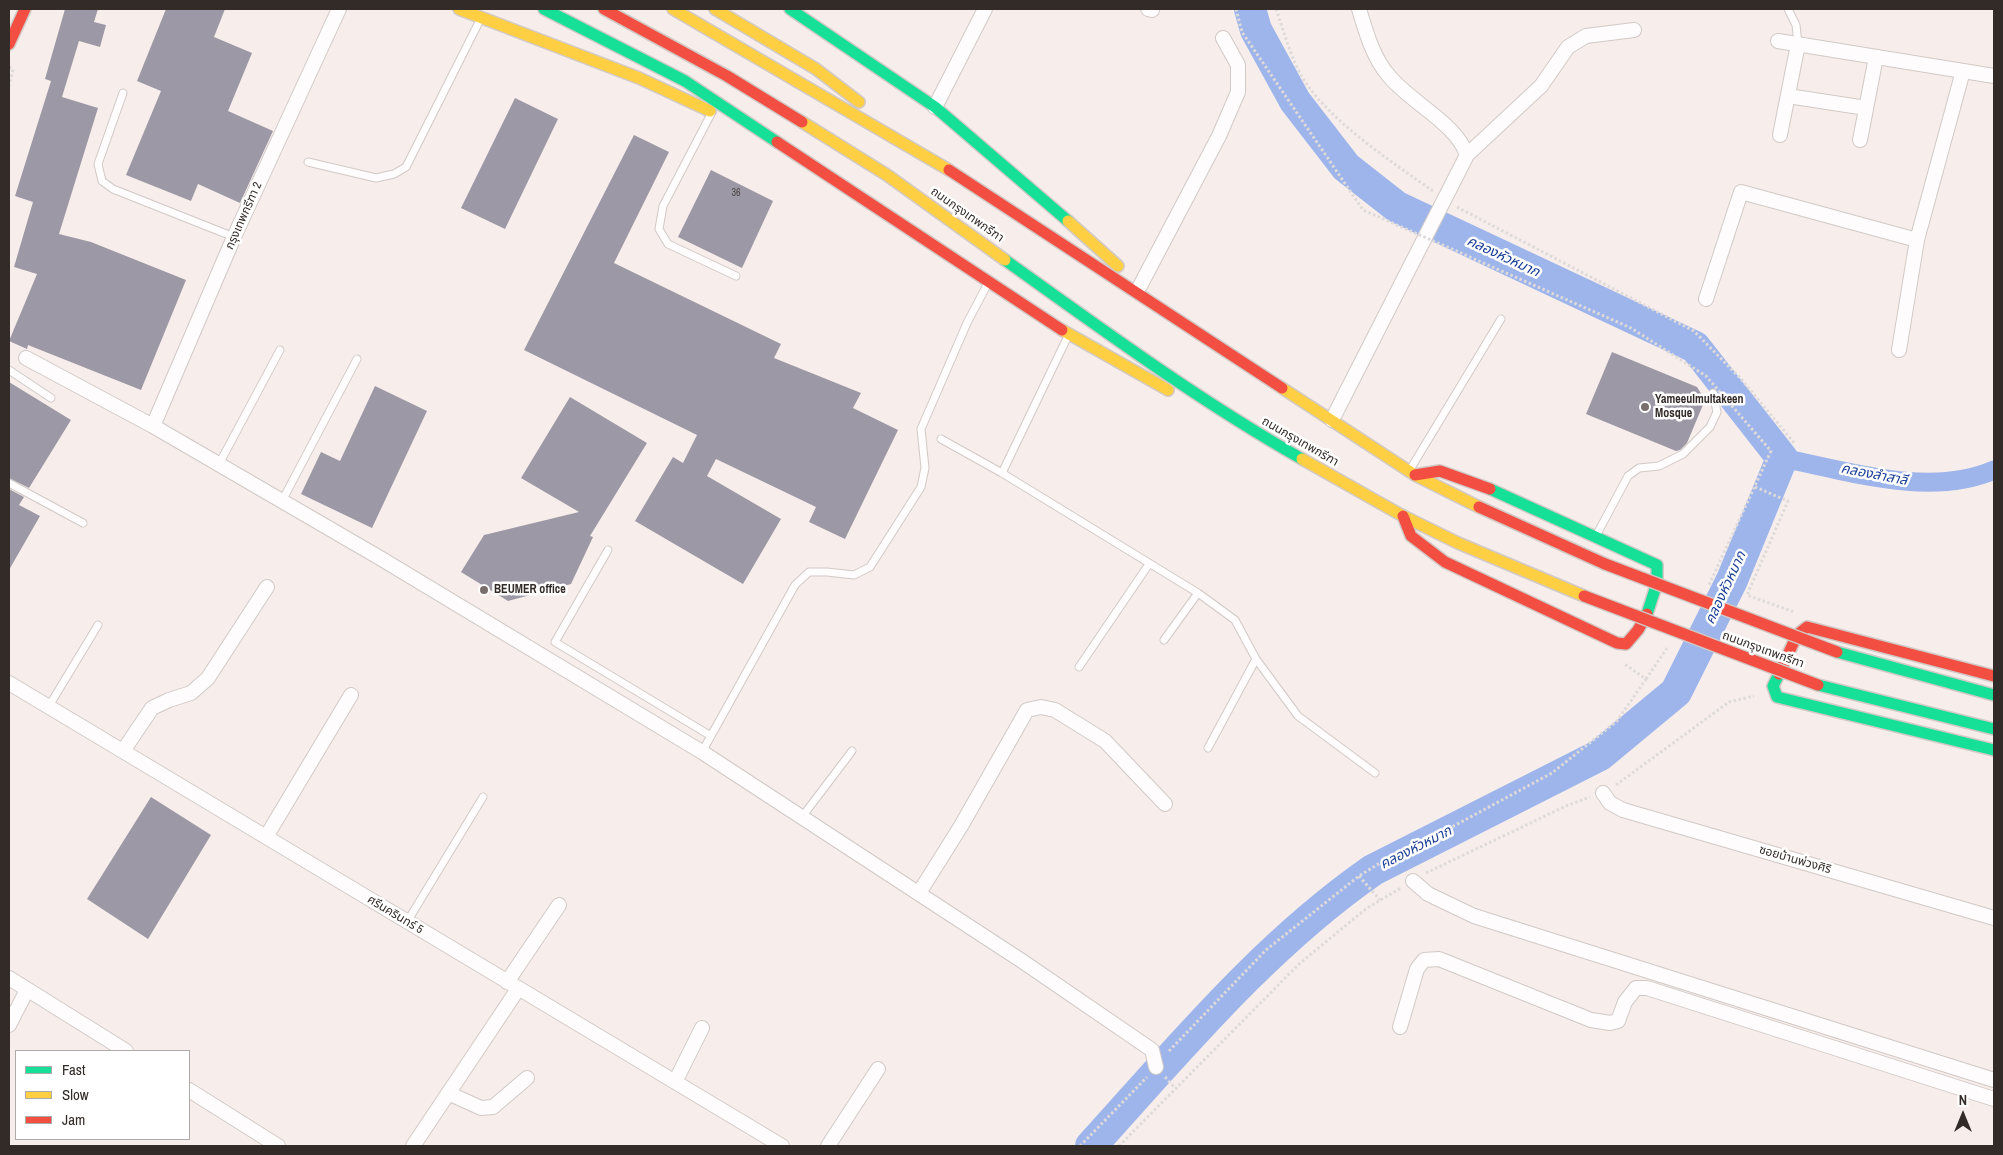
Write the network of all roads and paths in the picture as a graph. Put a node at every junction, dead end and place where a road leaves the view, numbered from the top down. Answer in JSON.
{"nodes":[{"id":1,"x":25,"y":9,"type":"edge"},
{"id":2,"x":339,"y":9,"type":"edge"},
{"id":3,"x":459,"y":9,"type":"edge"},
{"id":4,"x":544,"y":9,"type":"edge"},
{"id":5,"x":604,"y":9,"type":"edge"},
{"id":6,"x":716,"y":9,"type":"edge"},
{"id":7,"x":790,"y":9,"type":"edge"},
{"id":8,"x":805,"y":9,"type":"edge"},
{"id":9,"x":985,"y":9,"type":"edge"},
{"id":10,"x":1236,"y":9,"type":"edge"},
{"id":11,"x":1276,"y":9,"type":"edge"},
{"id":12,"x":1359,"y":9,"type":"edge"},
{"id":13,"x":1788,"y":9,"type":"edge"},
{"id":14,"x":675,"y":10,"type":"edge"},
{"id":15,"x":482,"y":17,"type":"junction"},
{"id":16,"x":1634,"y":30,"type":"dead end"},
{"id":17,"x":1223,"y":38,"type":"dead end"},
{"id":18,"x":1778,"y":41,"type":"dead end"},
{"id":19,"x":9,"y":44,"type":"edge"},
{"id":20,"x":1798,"y":44,"type":"junction"},
{"id":21,"x":1876,"y":57,"type":"junction"},
{"id":22,"x":876,"y":66,"type":"junction"},
{"id":23,"x":9,"y":67,"type":"edge"},
{"id":24,"x":1962,"y":71,"type":"junction"},
{"id":25,"x":1994,"y":76,"type":"edge"},
{"id":26,"x":9,"y":87,"type":"edge"},
{"id":27,"x":123,"y":93,"type":"dead end"},
{"id":28,"x":1788,"y":96,"type":"junction"},
{"id":29,"x":935,"y":107,"type":"junction"},
{"id":30,"x":1866,"y":108,"type":"junction"},
{"id":31,"x":712,"y":112,"type":"junction"},
{"id":32,"x":1780,"y":135,"type":"dead end"},
{"id":33,"x":1860,"y":140,"type":"dead end"},
{"id":34,"x":786,"y":150,"type":"junction"},
{"id":35,"x":924,"y":154,"type":"junction"},
{"id":36,"x":1467,"y":155,"type":"junction"},
{"id":37,"x":308,"y":162,"type":"dead end"},
{"id":38,"x":1435,"y":192,"type":"dead end"},
{"id":39,"x":1456,"y":206,"type":"dead end"},
{"id":40,"x":234,"y":237,"type":"junction"},
{"id":41,"x":1917,"y":240,"type":"junction"},
{"id":42,"x":736,"y":276,"type":"dead end"},
{"id":43,"x":989,"y":282,"type":"junction"},
{"id":44,"x":1140,"y":286,"type":"junction"},
{"id":45,"x":1706,"y":299,"type":"dead end"},
{"id":46,"x":1172,"y":315,"type":"junction"},
{"id":47,"x":1502,"y":319,"type":"dead end"},
{"id":48,"x":1068,"y":334,"type":"junction"},
{"id":49,"x":280,"y":350,"type":"dead end"},
{"id":50,"x":1899,"y":350,"type":"dead end"},
{"id":51,"x":26,"y":358,"type":"dead end"},
{"id":52,"x":357,"y":359,"type":"dead end"},
{"id":53,"x":9,"y":370,"type":"edge"},
{"id":54,"x":1713,"y":393,"type":"dead end"},
{"id":55,"x":51,"y":398,"type":"dead end"},
{"id":56,"x":1235,"y":420,"type":"junction"},
{"id":57,"x":1332,"y":420,"type":"junction"},
{"id":58,"x":153,"y":426,"type":"junction"},
{"id":59,"x":942,"y":439,"type":"dead end"},
{"id":60,"x":1795,"y":444,"type":"dead end"},
{"id":61,"x":219,"y":464,"type":"junction"},
{"id":62,"x":1002,"y":473,"type":"junction"},
{"id":63,"x":1412,"y":473,"type":"junction"},
{"id":64,"x":9,"y":484,"type":"edge"},
{"id":65,"x":1754,"y":486,"type":"junction"},
{"id":66,"x":282,"y":501,"type":"junction"},
{"id":67,"x":1403,"y":516,"type":"junction"},
{"id":68,"x":83,"y":523,"type":"dead end"},
{"id":69,"x":1595,"y":537,"type":"junction"},
{"id":70,"x":608,"y":550,"type":"dead end"},
{"id":71,"x":1149,"y":564,"type":"junction"},
{"id":72,"x":266,"y":587,"type":"dead end"},
{"id":73,"x":1198,"y":593,"type":"junction"},
{"id":74,"x":1703,"y":593,"type":"dead end"},
{"id":75,"x":98,"y":625,"type":"dead end"},
{"id":76,"x":1807,"y":627,"type":"junction"},
{"id":77,"x":1164,"y":640,"type":"dead end"},
{"id":78,"x":1672,"y":640,"type":"dead end"},
{"id":79,"x":1617,"y":643,"type":"junction"},
{"id":80,"x":1256,"y":659,"type":"junction"},
{"id":81,"x":1079,"y":667,"type":"dead end"},
{"id":82,"x":1994,"y":676,"type":"edge"},
{"id":83,"x":1646,"y":679,"type":"junction"},
{"id":84,"x":9,"y":683,"type":"edge"},
{"id":85,"x":1773,"y":692,"type":"junction"},
{"id":86,"x":351,"y":695,"type":"dead end"},
{"id":87,"x":1994,"y":695,"type":"edge"},
{"id":88,"x":48,"y":706,"type":"junction"},
{"id":89,"x":1994,"y":729,"type":"edge"},
{"id":90,"x":711,"y":736,"type":"junction"},
{"id":91,"x":1208,"y":748,"type":"dead end"},
{"id":92,"x":1994,"y":750,"type":"edge"},
{"id":93,"x":123,"y":751,"type":"junction"},
{"id":94,"x":852,"y":751,"type":"dead end"},
{"id":95,"x":702,"y":752,"type":"junction"},
{"id":96,"x":1375,"y":772,"type":"dead end"},
{"id":97,"x":1602,"y":793,"type":"junction"},
{"id":98,"x":483,"y":797,"type":"dead end"},
{"id":99,"x":1165,"y":804,"type":"dead end"},
{"id":100,"x":802,"y":816,"type":"junction"},
{"id":101,"x":266,"y":837,"type":"junction"},
{"id":102,"x":1359,"y":876,"type":"junction"},
{"id":103,"x":1413,"y":881,"type":"junction"},
{"id":104,"x":919,"y":893,"type":"junction"},
{"id":105,"x":1380,"y":900,"type":"junction"},
{"id":106,"x":559,"y":904,"type":"dead end"},
{"id":107,"x":1994,"y":918,"type":"edge"},
{"id":108,"x":407,"y":922,"type":"junction"},
{"id":109,"x":9,"y":978,"type":"edge"},
{"id":110,"x":512,"y":985,"type":"junction"},
{"id":111,"x":27,"y":990,"type":"junction"},
{"id":112,"x":9,"y":1025,"type":"edge"},
{"id":113,"x":702,"y":1028,"type":"dead end"},
{"id":114,"x":1400,"y":1028,"type":"dead end"},
{"id":115,"x":124,"y":1050,"type":"edge"},
{"id":116,"x":1156,"y":1067,"type":"junction"},
{"id":117,"x":878,"y":1069,"type":"dead end"},
{"id":118,"x":527,"y":1078,"type":"dead end"},
{"id":119,"x":1994,"y":1080,"type":"edge"},
{"id":120,"x":674,"y":1082,"type":"junction"},
{"id":121,"x":190,"y":1091,"type":"edge"},
{"id":122,"x":448,"y":1093,"type":"junction"},
{"id":123,"x":1994,"y":1099,"type":"edge"},
{"id":124,"x":278,"y":1146,"type":"edge"},
{"id":125,"x":413,"y":1146,"type":"edge"},
{"id":126,"x":782,"y":1146,"type":"edge"},
{"id":127,"x":828,"y":1146,"type":"edge"},
{"id":128,"x":1080,"y":1146,"type":"edge"},
{"id":129,"x":1118,"y":1146,"type":"edge"}],
"edges":[{"from":1,"to":19,"type":"main road"},
{"from":2,"to":40,"type":"street","name":"กรุงเทพกรีฑา 2"},
{"from":3,"to":15,"type":"main road"},
{"from":4,"to":34,"type":"main road"},
{"from":5,"to":56,"type":"main road","name":"ถนนกรุงเทพกรีฑา"},
{"from":6,"to":35,"type":"main road"},
{"from":7,"to":22,"type":"main road"},
{"from":8,"to":22,"type":"main road"},
{"from":9,"to":29,"type":"street"},
{"from":10,"to":65,"type":"path","bridge":true},
{"from":11,"to":38,"type":"path"},
{"from":12,"to":36,"type":"street"},
{"from":13,"to":20,"type":"lane"},
{"from":14,"to":35,"type":"main road","name":"ถนนกรุงเทพกรีฑา"},
{"from":15,"to":31,"type":"main road"},
{"from":15,"to":37,"type":"lane"},
{"from":16,"to":36,"type":"street"},
{"from":17,"to":44,"type":"street"},
{"from":18,"to":20,"type":"street"},
{"from":20,"to":21,"type":"street"},
{"from":20,"to":28,"type":"street"},
{"from":21,"to":24,"type":"street"},
{"from":21,"to":30,"type":"street"},
{"from":22,"to":29,"type":"main road"},
{"from":23,"to":26,"type":"path"},
{"from":24,"to":25,"type":"street"},
{"from":24,"to":41,"type":"street"},
{"from":27,"to":40,"type":"lane"},
{"from":28,"to":30,"type":"street"},
{"from":28,"to":32,"type":"street"},
{"from":29,"to":44,"type":"main road"},
{"from":30,"to":33,"type":"street"},
{"from":31,"to":34,"type":"main road"},
{"from":31,"to":42,"type":"lane"},
{"from":34,"to":43,"type":"main road"},
{"from":35,"to":46,"type":"main road","name":"ถนนกรุงเทพกรีฑา"},
{"from":36,"to":57,"type":"street"},
{"from":39,"to":60,"type":"path"},
{"from":40,"to":58,"type":"street","name":"กรุงเทพกรีฑา 2"},
{"from":41,"to":45,"type":"street"},
{"from":41,"to":50,"type":"street"},
{"from":43,"to":48,"type":"main road"},
{"from":43,"to":90,"type":"lane"},
{"from":44,"to":46,"type":"main road"},
{"from":46,"to":57,"type":"main road","name":"ถนนกรุงเทพกรีฑา"},
{"from":47,"to":63,"type":"lane"},
{"from":48,"to":56,"type":"main road"},
{"from":48,"to":62,"type":"lane"},
{"from":49,"to":61,"type":"lane"},
{"from":51,"to":58,"type":"street"},
{"from":52,"to":66,"type":"lane"},
{"from":53,"to":55,"type":"lane"},
{"from":54,"to":69,"type":"lane"},
{"from":56,"to":67,"type":"main road","name":"ถนนกรุงเทพกรีฑา"},
{"from":57,"to":63,"type":"main road","name":"ถนนกรุงเทพกรีฑา"},
{"from":58,"to":61,"type":"street"},
{"from":59,"to":62,"type":"lane"},
{"from":61,"to":66,"type":"street"},
{"from":62,"to":71,"type":"lane"},
{"from":63,"to":69,"type":"main road"},
{"from":63,"to":87,"type":"main road","name":"ถนนกรุงเทพกรีฑา","bridge":true},
{"from":64,"to":68,"type":"lane"},
{"from":65,"to":74,"type":"path","bridge":true},
{"from":65,"to":76,"type":"path"},
{"from":66,"to":95,"type":"street"},
{"from":67,"to":79,"type":"main road"},
{"from":67,"to":89,"type":"main road","name":"ถนนกรุงเทพกรีฑา","bridge":true},
{"from":69,"to":79,"type":"main road"},
{"from":70,"to":90,"type":"lane"},
{"from":71,"to":73,"type":"lane"},
{"from":71,"to":81,"type":"lane"},
{"from":72,"to":93,"type":"street"},
{"from":73,"to":77,"type":"lane"},
{"from":73,"to":80,"type":"lane"},
{"from":75,"to":88,"type":"lane"},
{"from":76,"to":82,"type":"main road"},
{"from":76,"to":85,"type":"main road"},
{"from":78,"to":83,"type":"path","bridge":true},
{"from":79,"to":83,"type":"path"},
{"from":80,"to":91,"type":"lane"},
{"from":80,"to":96,"type":"lane"},
{"from":83,"to":102,"type":"path"},
{"from":84,"to":88,"type":"street","name":"ศรีนครินทร์ 5"},
{"from":85,"to":92,"type":"main road"},
{"from":85,"to":97,"type":"path"},
{"from":86,"to":101,"type":"street"},
{"from":88,"to":93,"type":"street","name":"ศรีนครินทร์ 5"},
{"from":90,"to":95,"type":"lane"},
{"from":93,"to":101,"type":"street","name":"ศรีนครินทร์ 5"},
{"from":94,"to":100,"type":"lane"},
{"from":95,"to":100,"type":"street"},
{"from":97,"to":103,"type":"path"},
{"from":97,"to":107,"type":"street","name":"ซอยบ้านพ่วงศิริ"},
{"from":98,"to":108,"type":"lane"},
{"from":99,"to":104,"type":"street"},
{"from":100,"to":104,"type":"street"},
{"from":101,"to":108,"type":"street","name":"ศรีนครินทร์ 5"},
{"from":102,"to":105,"type":"path"},
{"from":102,"to":116,"type":"path"},
{"from":103,"to":105,"type":"path"},
{"from":103,"to":119,"type":"street"},
{"from":104,"to":116,"type":"street"},
{"from":105,"to":129,"type":"path"},
{"from":106,"to":110,"type":"street"},
{"from":108,"to":110,"type":"street","name":"ศรีนครินทร์ 5"},
{"from":109,"to":111,"type":"street"},
{"from":110,"to":120,"type":"street","name":"ศรีนครินทร์ 5"},
{"from":110,"to":122,"type":"street"},
{"from":111,"to":112,"type":"street"},
{"from":111,"to":115,"type":"street"},
{"from":113,"to":120,"type":"street"},
{"from":114,"to":123,"type":"street"},
{"from":116,"to":128,"type":"path"},
{"from":117,"to":127,"type":"street"},
{"from":118,"to":122,"type":"street"},
{"from":120,"to":126,"type":"street","name":"ศรีนครินทร์ 5"},
{"from":121,"to":124,"type":"street"},
{"from":122,"to":125,"type":"street"}]}
